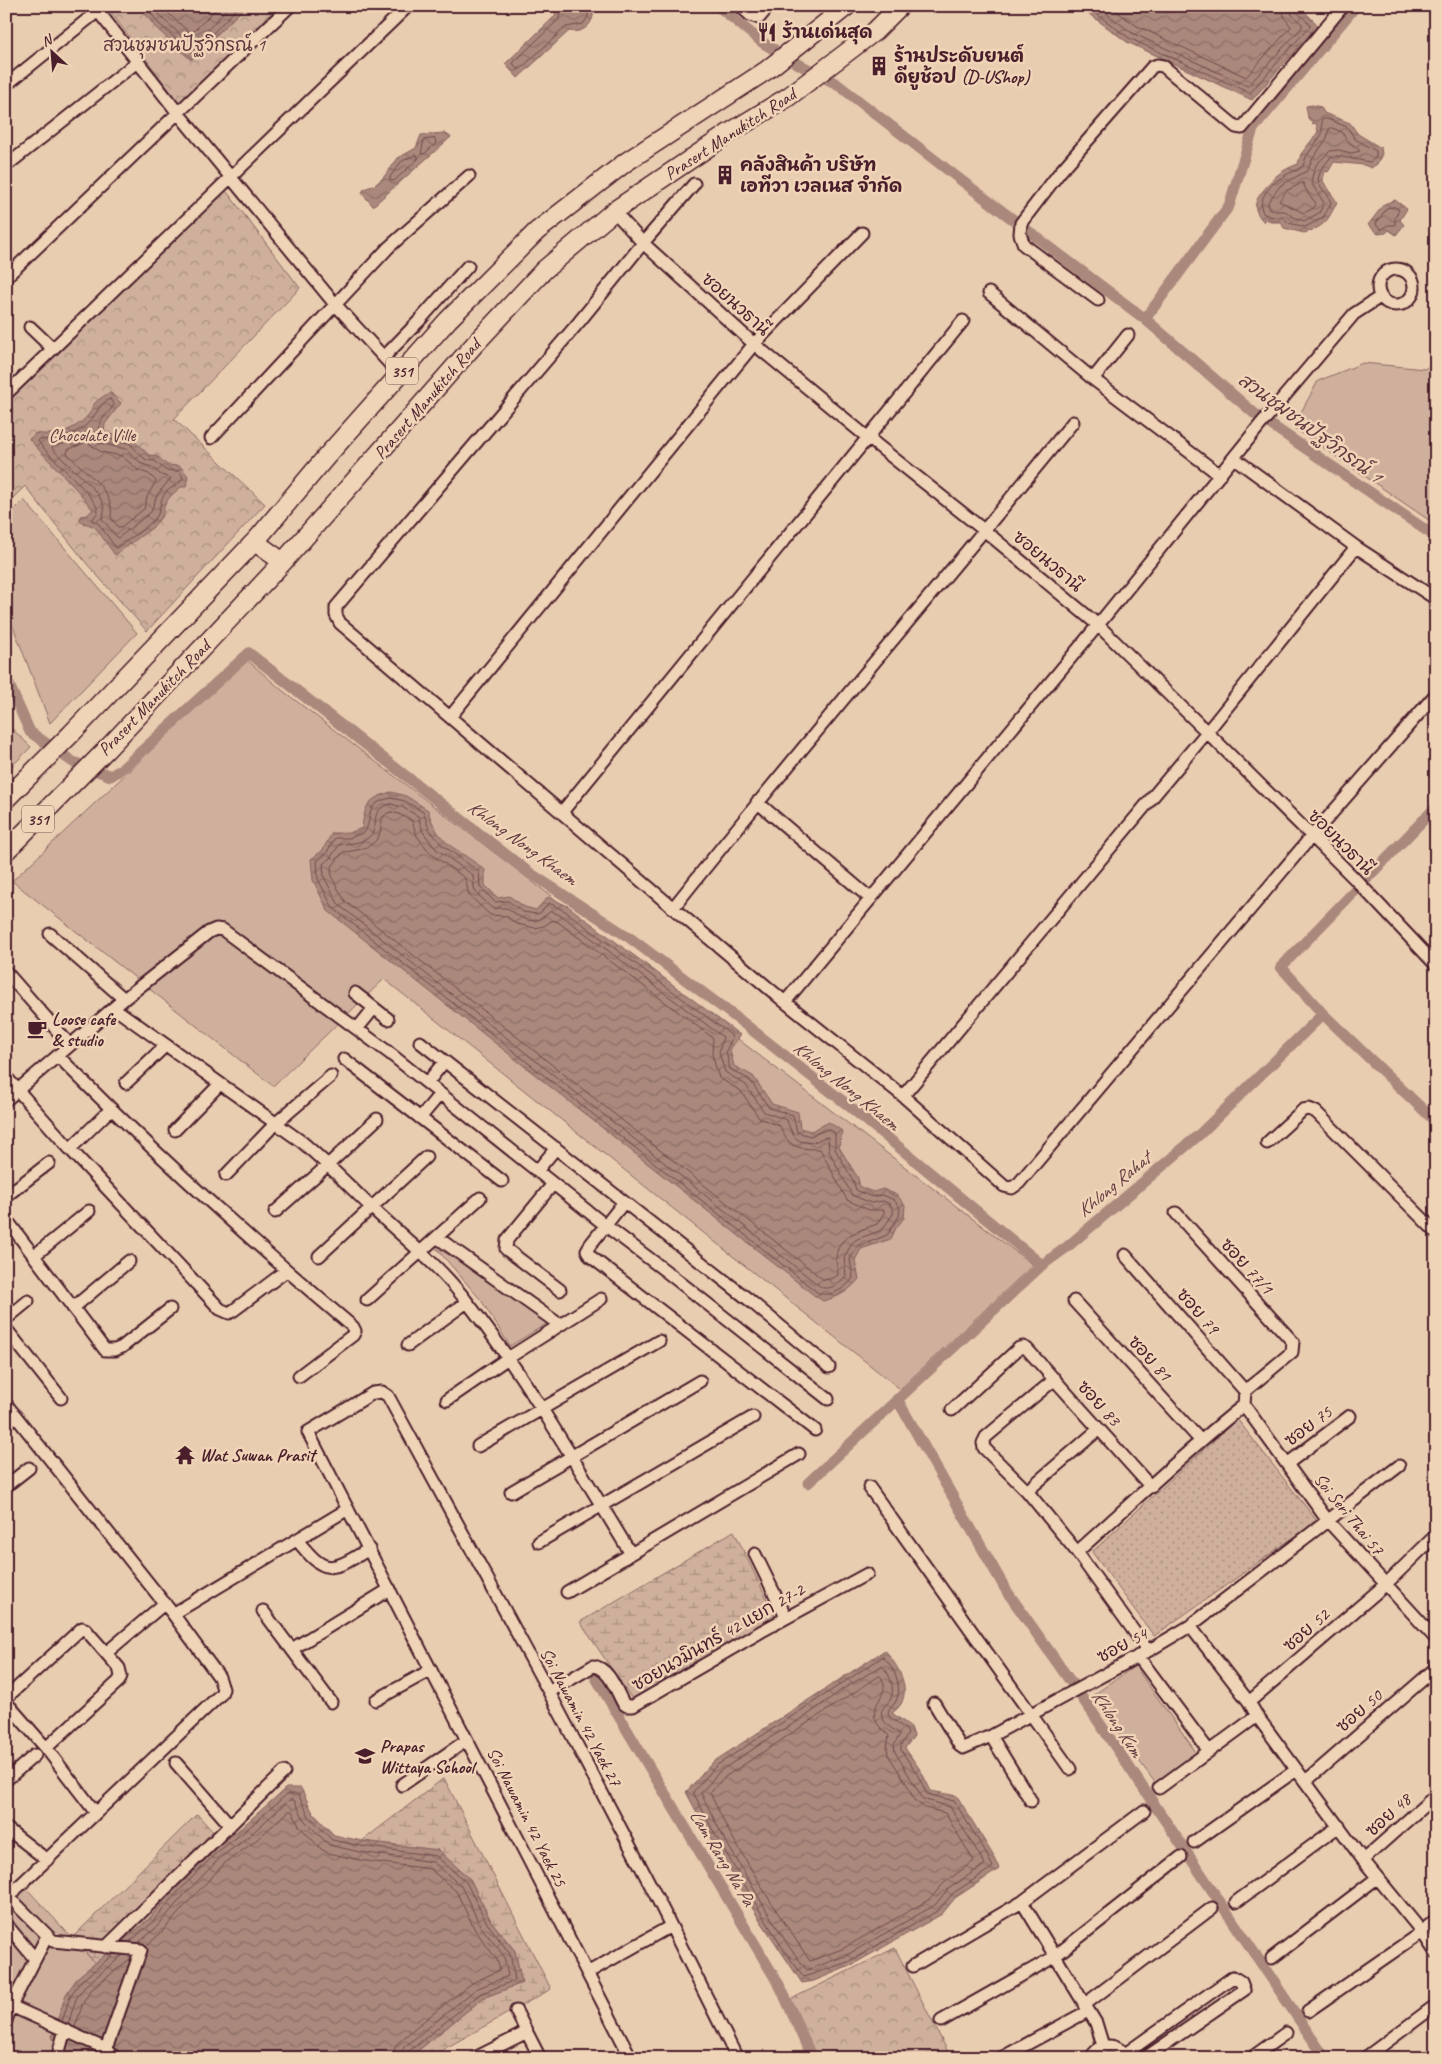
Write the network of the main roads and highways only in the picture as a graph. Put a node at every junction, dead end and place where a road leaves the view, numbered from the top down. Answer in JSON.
{"nodes":[{"id":1,"x":846,"y":6,"type":"edge"},
{"id":2,"x":861,"y":6,"type":"edge"},
{"id":3,"x":900,"y":6,"type":"edge"},
{"id":4,"x":785,"y":57,"type":"junction"},
{"id":5,"x":255,"y":542,"type":"junction"},
{"id":6,"x":283,"y":562,"type":"junction"},
{"id":7,"x":6,"y":799,"type":"edge"},
{"id":8,"x":6,"y":851,"type":"edge"}],
"edges":[{"from":1,"to":4,"type":"main road","name":"Prasert Manukitch Road","number":"351"},
{"from":2,"to":4,"type":"main road"},
{"from":3,"to":6,"type":"main road","name":"Prasert Manukitch Road","number":"351"},
{"from":4,"to":5,"type":"main road","name":"Prasert Manukitch Road","number":"351"},
{"from":5,"to":6,"type":"main road"},
{"from":5,"to":7,"type":"main road","name":"Prasert Manukitch Road","number":"351"},
{"from":6,"to":8,"type":"main road","name":"Prasert Manukitch Road","number":"351"}]}
